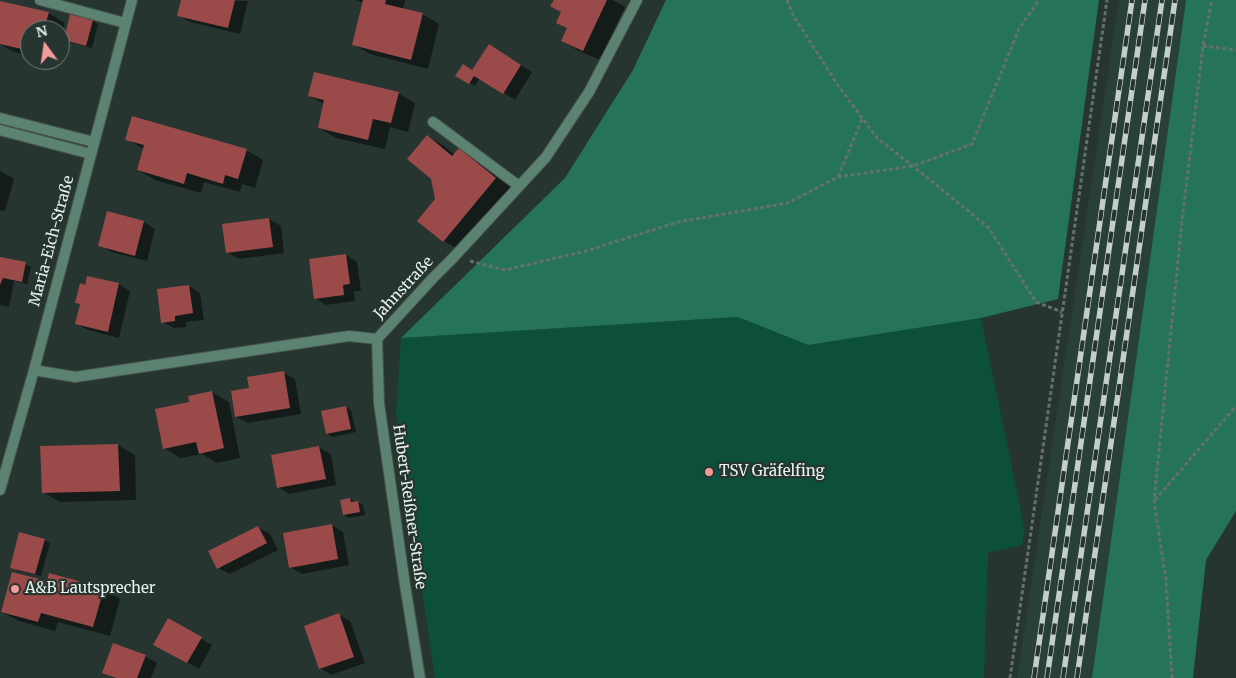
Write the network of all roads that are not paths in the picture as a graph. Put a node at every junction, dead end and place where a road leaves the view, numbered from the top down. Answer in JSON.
{"nodes":[{"id":1,"x":40,"y":0,"type":"edge"},
{"id":2,"x":132,"y":0,"type":"edge"},
{"id":3,"x":637,"y":0,"type":"edge"},
{"id":4,"x":125,"y":24,"type":"junction"},
{"id":5,"x":0,"y":118,"type":"edge"},
{"id":6,"x":434,"y":122,"type":"dead end"},
{"id":7,"x":0,"y":130,"type":"edge"},
{"id":8,"x":94,"y":142,"type":"junction"},
{"id":9,"x":91,"y":154,"type":"junction"},
{"id":10,"x":519,"y":186,"type":"junction"},
{"id":11,"x":377,"y":340,"type":"junction"},
{"id":12,"x":34,"y":370,"type":"junction"},
{"id":13,"x":0,"y":490,"type":"edge"},
{"id":14,"x":420,"y":678,"type":"edge"}],
"edges":[{"from":1,"to":4,"type":"street"},
{"from":2,"to":4,"type":"street","name":"Maria-Eich-Straße"},
{"from":3,"to":10,"type":"street","name":"Jahnstraße"},
{"from":4,"to":8,"type":"street","name":"Maria-Eich-Straße"},
{"from":5,"to":8,"type":"street"},
{"from":6,"to":10,"type":"street"},
{"from":7,"to":9,"type":"street"},
{"from":8,"to":9,"type":"street","name":"Maria-Eich-Straße"},
{"from":9,"to":12,"type":"street","name":"Maria-Eich-Straße"},
{"from":10,"to":11,"type":"street","name":"Jahnstraße"},
{"from":11,"to":12,"type":"street","name":"Jahnstraße"},
{"from":11,"to":14,"type":"street","name":"Hubert-Reißner-Straße"},
{"from":12,"to":13,"type":"street","name":"Maria-Eich-Straße"}]}
